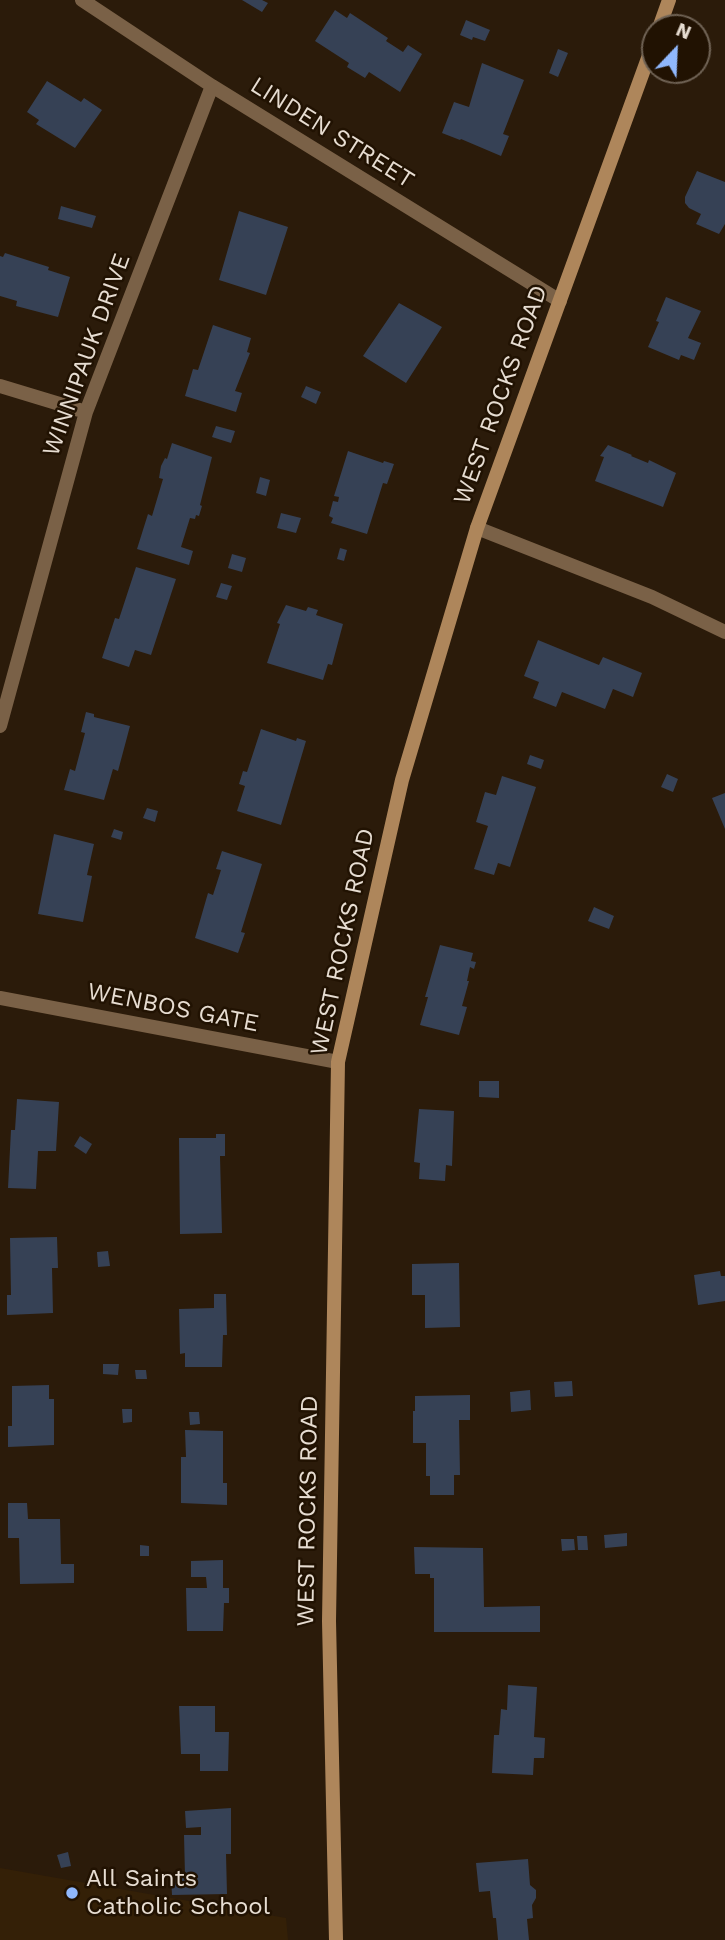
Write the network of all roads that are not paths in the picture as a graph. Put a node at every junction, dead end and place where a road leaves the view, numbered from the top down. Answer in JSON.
{"nodes":[{"id":1,"x":82,"y":0,"type":"edge"},
{"id":2,"x":641,"y":78,"type":"edge"},
{"id":3,"x":212,"y":86,"type":"junction"},
{"id":4,"x":560,"y":301,"type":"junction"},
{"id":5,"x":0,"y":386,"type":"edge"},
{"id":6,"x":86,"y":412,"type":"junction"},
{"id":7,"x":477,"y":528,"type":"junction"},
{"id":8,"x":725,"y":632,"type":"edge"},
{"id":9,"x":0,"y":726,"type":"edge"},
{"id":10,"x":0,"y":998,"type":"edge"},
{"id":11,"x":338,"y":1062,"type":"junction"},
{"id":12,"x":336,"y":1940,"type":"edge"}],
"edges":[{"from":1,"to":3,"type":"street","name":"LINDEN STREET"},
{"from":2,"to":4,"type":"main road","name":"WEST ROCKS ROAD"},
{"from":3,"to":4,"type":"street","name":"LINDEN STREET"},
{"from":3,"to":6,"type":"street","name":"WINNIPAUK DRIVE"},
{"from":4,"to":7,"type":"main road","name":"WEST ROCKS ROAD"},
{"from":5,"to":6,"type":"street"},
{"from":6,"to":9,"type":"street","name":"WINNIPAUK DRIVE"},
{"from":7,"to":8,"type":"street"},
{"from":7,"to":11,"type":"main road","name":"WEST ROCKS ROAD"},
{"from":10,"to":11,"type":"street","name":"WENBOS GATE"},
{"from":11,"to":12,"type":"main road","name":"WEST ROCKS ROAD"}]}
